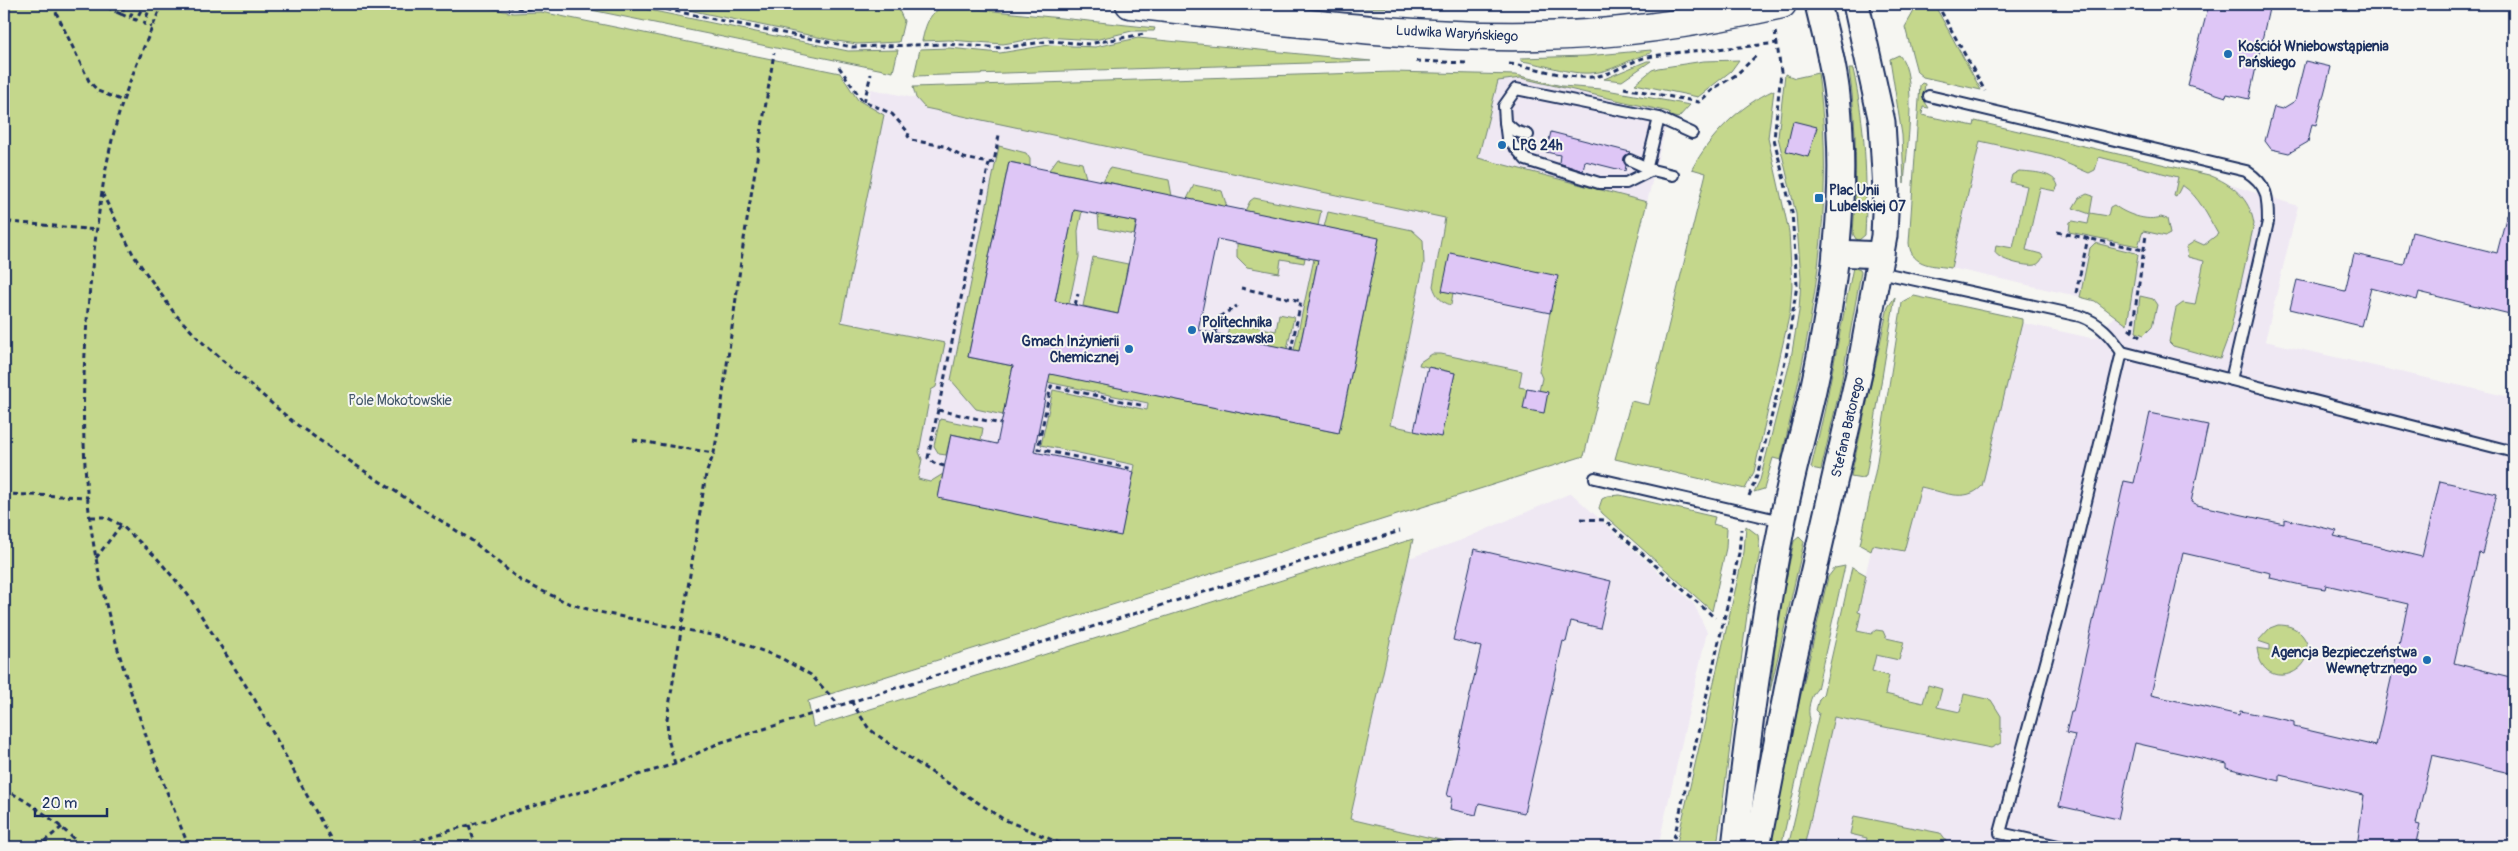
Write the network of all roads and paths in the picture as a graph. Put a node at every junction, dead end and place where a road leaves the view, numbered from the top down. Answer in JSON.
{"nodes":[{"id":1,"x":52,"y":4,"type":"edge"},
{"id":2,"x":103,"y":4,"type":"edge"},
{"id":3,"x":119,"y":4,"type":"edge"},
{"id":4,"x":126,"y":4,"type":"edge"},
{"id":5,"x":135,"y":4,"type":"edge"},
{"id":6,"x":144,"y":4,"type":"edge"},
{"id":7,"x":151,"y":4,"type":"edge"},
{"id":8,"x":162,"y":4,"type":"edge"},
{"id":9,"x":490,"y":4,"type":"edge"},
{"id":10,"x":550,"y":4,"type":"edge"},
{"id":11,"x":640,"y":4,"type":"edge"},
{"id":12,"x":1130,"y":4,"type":"edge"},
{"id":13,"x":1818,"y":4,"type":"edge"},
{"id":14,"x":1856,"y":4,"type":"edge"},
{"id":15,"x":1938,"y":4,"type":"edge"},
{"id":16,"x":108,"y":6,"type":"edge"},
{"id":17,"x":116,"y":12,"type":"junction"},
{"id":18,"x":121,"y":14,"type":"junction"},
{"id":19,"x":1778,"y":16,"type":"edge"},
{"id":20,"x":130,"y":18,"type":"junction"},
{"id":21,"x":136,"y":20,"type":"junction"},
{"id":22,"x":144,"y":24,"type":"junction"},
{"id":23,"x":152,"y":27,"type":"junction"},
{"id":24,"x":1149,"y":34,"type":"dead end"},
{"id":25,"x":1777,"y":43,"type":"junction"},
{"id":26,"x":774,"y":53,"type":"dead end"},
{"id":27,"x":1758,"y":54,"type":"dead end"},
{"id":28,"x":1412,"y":61,"type":"dead end"},
{"id":29,"x":1476,"y":63,"type":"dead end"},
{"id":30,"x":1506,"y":64,"type":"dead end"},
{"id":31,"x":839,"y":67,"type":"dead end"},
{"id":32,"x":871,"y":74,"type":"dead end"},
{"id":33,"x":1624,"y":88,"type":"dead end"},
{"id":34,"x":1929,"y":96,"type":"dead end"},
{"id":35,"x":1988,"y":96,"type":"dead end"},
{"id":36,"x":123,"y":101,"type":"junction"},
{"id":37,"x":864,"y":102,"type":"junction"},
{"id":38,"x":1659,"y":118,"type":"junction"},
{"id":39,"x":1505,"y":122,"type":"junction"},
{"id":40,"x":1692,"y":134,"type":"dead end"},
{"id":41,"x":1000,"y":135,"type":"dead end"},
{"id":42,"x":1528,"y":135,"type":"dead end"},
{"id":43,"x":1630,"y":160,"type":"dead end"},
{"id":44,"x":989,"y":163,"type":"junction"},
{"id":45,"x":1649,"y":168,"type":"junction"},
{"id":46,"x":1673,"y":175,"type":"dead end"},
{"id":47,"x":102,"y":193,"type":"junction"},
{"id":48,"x":97,"y":230,"type":"junction"},
{"id":49,"x":2057,"y":232,"type":"dead end"},
{"id":50,"x":2146,"y":235,"type":"dead end"},
{"id":51,"x":2088,"y":238,"type":"junction"},
{"id":52,"x":4,"y":242,"type":"edge"},
{"id":53,"x":2144,"y":250,"type":"junction"},
{"id":54,"x":1836,"y":253,"type":"junction"},
{"id":55,"x":1880,"y":263,"type":"junction"},
{"id":56,"x":1241,"y":288,"type":"dead end"},
{"id":57,"x":2076,"y":293,"type":"dead end"},
{"id":58,"x":1078,"y":294,"type":"dead end"},
{"id":59,"x":1075,"y":305,"type":"dead end"},
{"id":60,"x":1238,"y":306,"type":"dead end"},
{"id":61,"x":2126,"y":326,"type":"dead end"},
{"id":62,"x":2132,"y":331,"type":"junction"},
{"id":63,"x":1215,"y":334,"type":"dead end"},
{"id":64,"x":2146,"y":339,"type":"dead end"},
{"id":65,"x":1291,"y":350,"type":"dead end"},
{"id":66,"x":2122,"y":352,"type":"junction"},
{"id":67,"x":2231,"y":380,"type":"junction"},
{"id":68,"x":1145,"y":406,"type":"dead end"},
{"id":69,"x":938,"y":410,"type":"junction"},
{"id":70,"x":1001,"y":424,"type":"dead end"},
{"id":71,"x":633,"y":440,"type":"dead end"},
{"id":72,"x":2514,"y":452,"type":"edge"},
{"id":73,"x":714,"y":454,"type":"junction"},
{"id":74,"x":944,"y":466,"type":"dead end"},
{"id":75,"x":1132,"y":469,"type":"dead end"},
{"id":76,"x":1595,"y":478,"type":"dead end"},
{"id":77,"x":4,"y":494,"type":"edge"},
{"id":78,"x":88,"y":497,"type":"junction"},
{"id":79,"x":1748,"y":502,"type":"dead end"},
{"id":80,"x":91,"y":517,"type":"junction"},
{"id":81,"x":1581,"y":519,"type":"dead end"},
{"id":82,"x":1782,"y":521,"type":"junction"},
{"id":83,"x":1742,"y":523,"type":"dead end"},
{"id":84,"x":121,"y":525,"type":"junction"},
{"id":85,"x":1823,"y":530,"type":"junction"},
{"id":86,"x":1400,"y":531,"type":"dead end"},
{"id":87,"x":96,"y":558,"type":"junction"},
{"id":88,"x":1715,"y":618,"type":"dead end"},
{"id":89,"x":682,"y":628,"type":"junction"},
{"id":90,"x":851,"y":701,"type":"junction"},
{"id":91,"x":839,"y":705,"type":"junction"},
{"id":92,"x":675,"y":764,"type":"junction"},
{"id":93,"x":4,"y":789,"type":"edge"},
{"id":94,"x":469,"y":825,"type":"junction"},
{"id":95,"x":62,"y":827,"type":"junction"},
{"id":96,"x":37,"y":847,"type":"edge"},
{"id":97,"x":82,"y":847,"type":"edge"},
{"id":98,"x":189,"y":847,"type":"edge"},
{"id":99,"x":335,"y":847,"type":"edge"},
{"id":100,"x":395,"y":847,"type":"edge"},
{"id":101,"x":476,"y":847,"type":"edge"},
{"id":102,"x":1069,"y":847,"type":"edge"},
{"id":103,"x":1672,"y":847,"type":"edge"},
{"id":104,"x":1735,"y":847,"type":"edge"},
{"id":105,"x":1757,"y":847,"type":"edge"},
{"id":106,"x":2063,"y":847,"type":"edge"}],
"edges":[{"from":1,"to":36,"type":"path"},
{"from":2,"to":16,"type":"path"},
{"from":3,"to":17,"type":"path"},
{"from":4,"to":18,"type":"path"},
{"from":5,"to":20,"type":"path"},
{"from":6,"to":21,"type":"path"},
{"from":7,"to":22,"type":"path"},
{"from":8,"to":23,"type":"path"},
{"from":9,"to":10,"type":"path"},
{"from":11,"to":24,"type":"path"},
{"from":12,"to":19,"type":"main road","name":"Ludwika Waryńskiego"},
{"from":13,"to":54,"type":"street"},
{"from":14,"to":55,"type":"street","name":"Stefana Batorego"},
{"from":15,"to":35,"type":"path"},
{"from":16,"to":17,"type":"path"},
{"from":17,"to":18,"type":"path"},
{"from":18,"to":20,"type":"path"},
{"from":19,"to":25,"type":"path"},
{"from":20,"to":21,"type":"path"},
{"from":21,"to":22,"type":"path"},
{"from":22,"to":23,"type":"path"},
{"from":23,"to":36,"type":"path"},
{"from":25,"to":30,"type":"path"},
{"from":25,"to":79,"type":"path"},
{"from":26,"to":73,"type":"path"},
{"from":27,"to":33,"type":"path"},
{"from":28,"to":29,"type":"path"},
{"from":31,"to":37,"type":"path"},
{"from":32,"to":37,"type":"path"},
{"from":34,"to":67,"type":"lane"},
{"from":36,"to":47,"type":"path"},
{"from":37,"to":44,"type":"path"},
{"from":38,"to":39,"type":"lane"},
{"from":38,"to":40,"type":"lane"},
{"from":38,"to":45,"type":"lane"},
{"from":39,"to":42,"type":"lane"},
{"from":39,"to":45,"type":"lane"},
{"from":41,"to":44,"type":"path"},
{"from":43,"to":45,"type":"lane"},
{"from":44,"to":69,"type":"path"},
{"from":45,"to":46,"type":"lane"},
{"from":47,"to":48,"type":"path"},
{"from":47,"to":89,"type":"path"},
{"from":48,"to":52,"type":"path"},
{"from":48,"to":78,"type":"path"},
{"from":49,"to":51,"type":"path"},
{"from":50,"to":53,"type":"path"},
{"from":51,"to":53,"type":"path"},
{"from":51,"to":57,"type":"path"},
{"from":53,"to":62,"type":"path"},
{"from":54,"to":55,"type":"street"},
{"from":54,"to":82,"type":"street"},
{"from":55,"to":66,"type":"lane"},
{"from":55,"to":85,"type":"street","name":"Stefana Batorego"},
{"from":56,"to":65,"type":"path"},
{"from":58,"to":59,"type":"path"},
{"from":60,"to":63,"type":"path"},
{"from":61,"to":62,"type":"path"},
{"from":62,"to":64,"type":"path"},
{"from":66,"to":67,"type":"lane"},
{"from":66,"to":106,"type":"lane"},
{"from":67,"to":72,"type":"lane"},
{"from":68,"to":75,"type":"path"},
{"from":69,"to":70,"type":"path"},
{"from":69,"to":74,"type":"path"},
{"from":71,"to":73,"type":"path"},
{"from":73,"to":89,"type":"path"},
{"from":76,"to":82,"type":"lane"},
{"from":77,"to":78,"type":"path"},
{"from":78,"to":80,"type":"path"},
{"from":80,"to":84,"type":"path"},
{"from":80,"to":87,"type":"path"},
{"from":81,"to":88,"type":"path"},
{"from":82,"to":85,"type":"street"},
{"from":82,"to":104,"type":"street"},
{"from":83,"to":103,"type":"path"},
{"from":84,"to":87,"type":"path"},
{"from":84,"to":99,"type":"path"},
{"from":85,"to":105,"type":"street","name":"Stefana Batorego"},
{"from":86,"to":90,"type":"path"},
{"from":87,"to":98,"type":"path"},
{"from":89,"to":91,"type":"path"},
{"from":89,"to":92,"type":"path"},
{"from":90,"to":91,"type":"path"},
{"from":90,"to":102,"type":"path"},
{"from":91,"to":92,"type":"path"},
{"from":92,"to":94,"type":"path"},
{"from":93,"to":95,"type":"path"},
{"from":94,"to":100,"type":"path"},
{"from":94,"to":101,"type":"path"},
{"from":95,"to":96,"type":"path"},
{"from":95,"to":97,"type":"path"}]}
